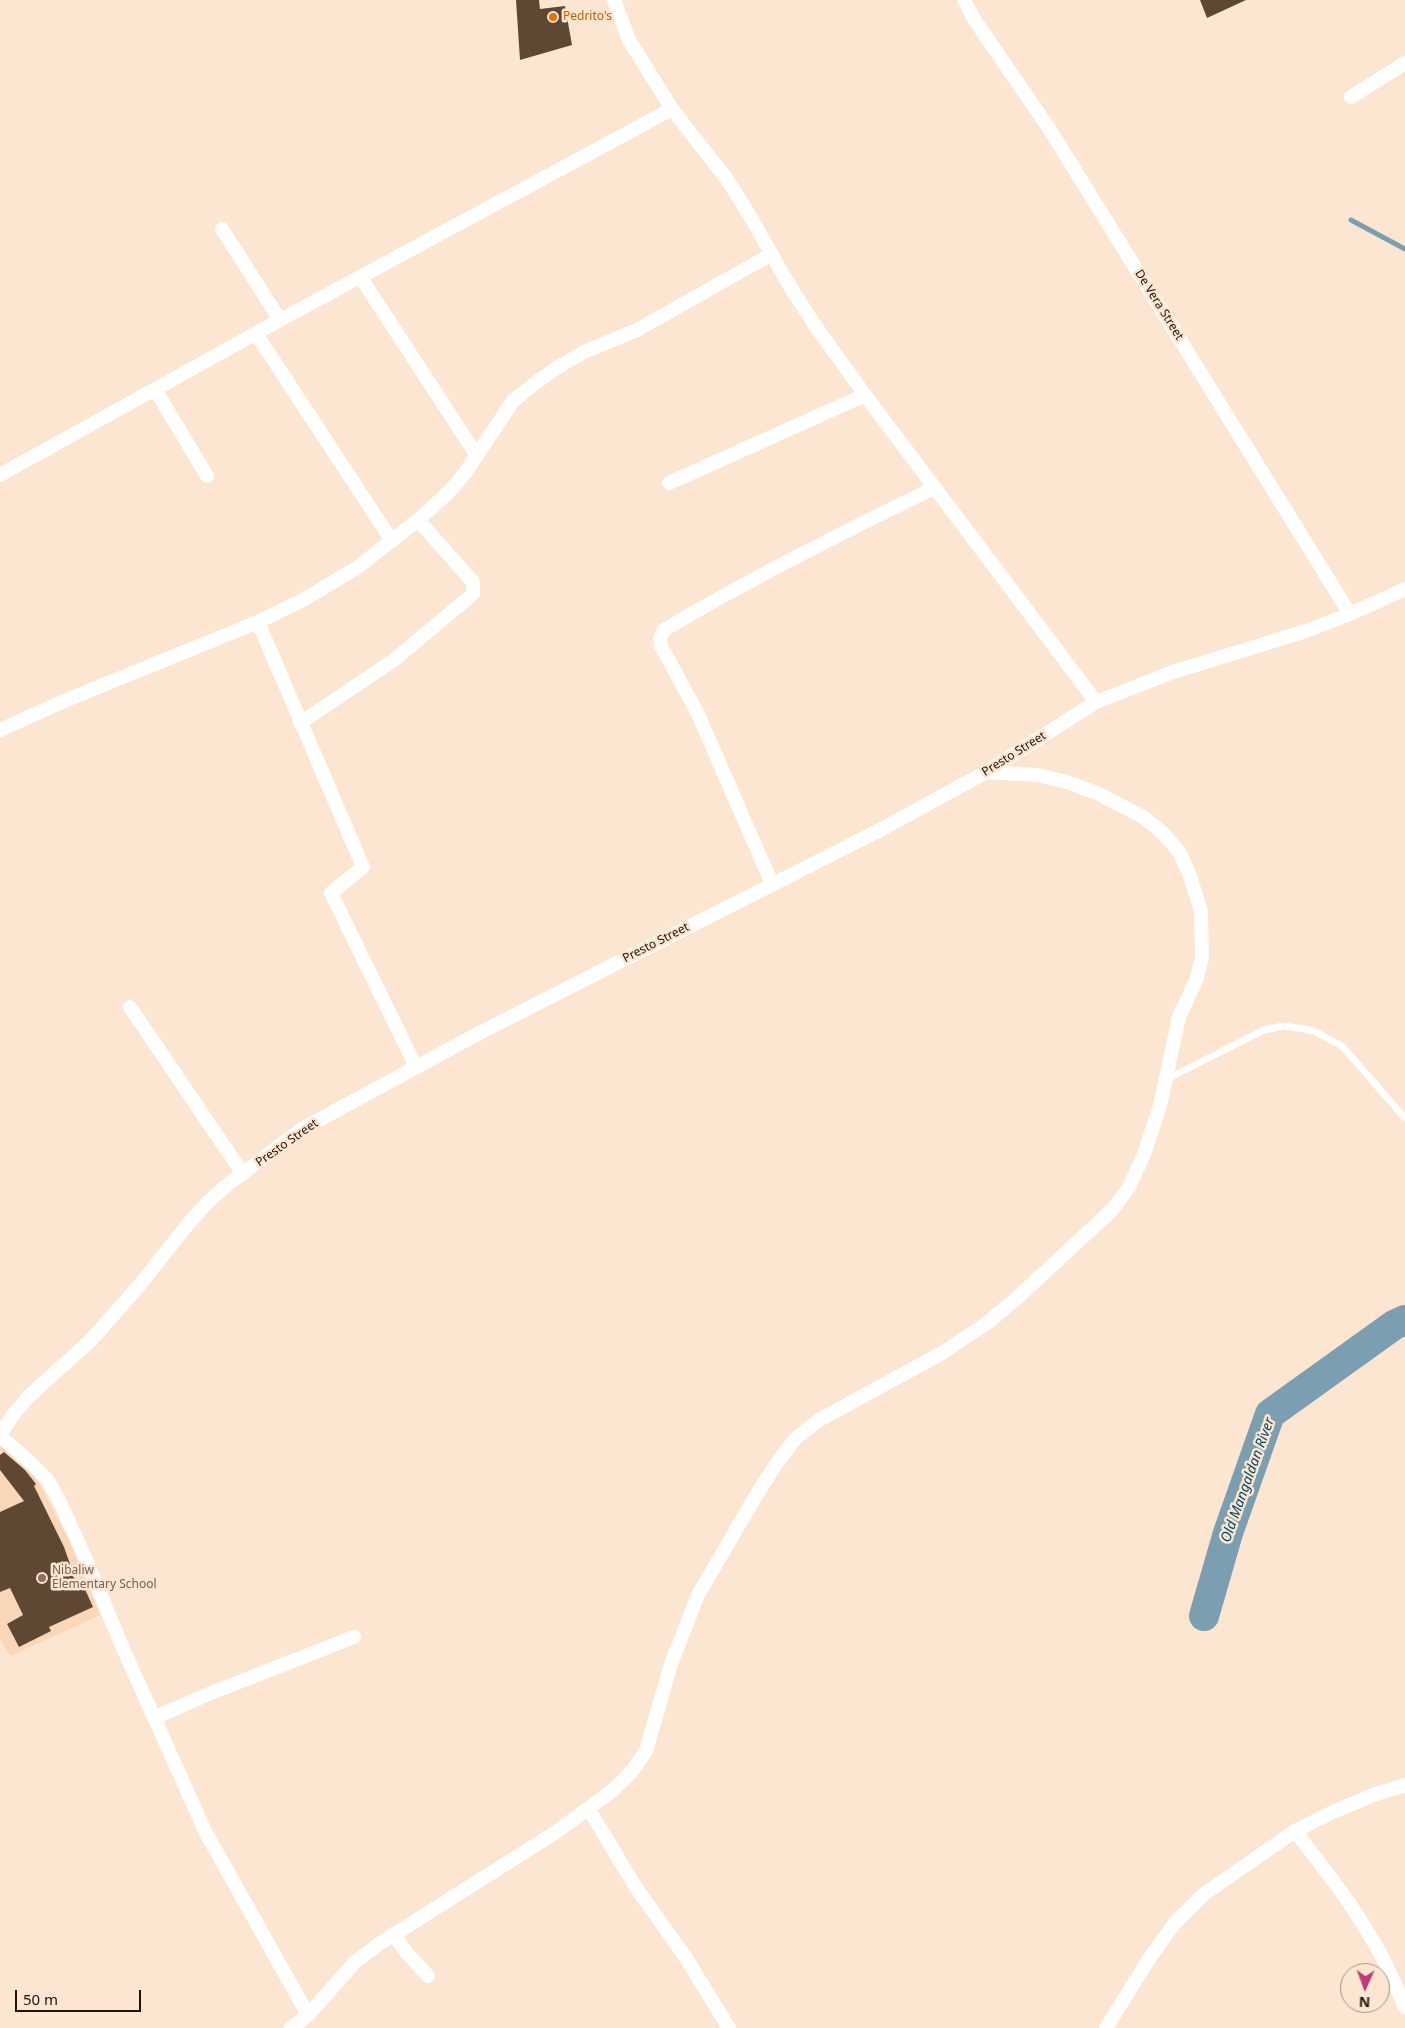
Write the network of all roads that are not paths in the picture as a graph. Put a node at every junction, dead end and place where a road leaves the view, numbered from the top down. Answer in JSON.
{"nodes":[{"id":1,"x":614,"y":0,"type":"edge"},
{"id":2,"x":964,"y":0,"type":"edge"},
{"id":3,"x":1405,"y":63,"type":"edge"},
{"id":4,"x":1351,"y":96,"type":"dead end"},
{"id":5,"x":672,"y":109,"type":"junction"},
{"id":6,"x":222,"y":229,"type":"dead end"},
{"id":7,"x":772,"y":254,"type":"junction"},
{"id":8,"x":362,"y":278,"type":"junction"},
{"id":9,"x":280,"y":320,"type":"junction"},
{"id":10,"x":257,"y":335,"type":"junction"},
{"id":11,"x":155,"y":389,"type":"junction"},
{"id":12,"x":865,"y":395,"type":"junction"},
{"id":13,"x":476,"y":456,"type":"junction"},
{"id":14,"x":0,"y":476,"type":"edge"},
{"id":15,"x":207,"y":476,"type":"dead end"},
{"id":16,"x":669,"y":483,"type":"dead end"},
{"id":17,"x":934,"y":488,"type":"junction"},
{"id":18,"x":418,"y":520,"type":"junction"},
{"id":19,"x":392,"y":541,"type":"junction"},
{"id":20,"x":1405,"y":589,"type":"edge"},
{"id":21,"x":1350,"y":614,"type":"junction"},
{"id":22,"x":258,"y":622,"type":"junction"},
{"id":23,"x":1096,"y":702,"type":"junction"},
{"id":24,"x":300,"y":723,"type":"junction"},
{"id":25,"x":0,"y":730,"type":"edge"},
{"id":26,"x":986,"y":772,"type":"junction"},
{"id":27,"x":772,"y":884,"type":"junction"},
{"id":28,"x":130,"y":1007,"type":"dead end"},
{"id":29,"x":416,"y":1067,"type":"junction"},
{"id":30,"x":1166,"y":1079,"type":"junction"},
{"id":31,"x":1405,"y":1118,"type":"edge"},
{"id":32,"x":243,"y":1174,"type":"junction"},
{"id":33,"x":0,"y":1435,"type":"edge"},
{"id":34,"x":354,"y":1637,"type":"dead end"},
{"id":35,"x":154,"y":1718,"type":"junction"},
{"id":36,"x":1405,"y":1785,"type":"edge"},
{"id":37,"x":588,"y":1808,"type":"junction"},
{"id":38,"x":1295,"y":1831,"type":"junction"},
{"id":39,"x":393,"y":1934,"type":"junction"},
{"id":40,"x":428,"y":1976,"type":"dead end"},
{"id":41,"x":1405,"y":2007,"type":"edge"},
{"id":42,"x":308,"y":2015,"type":"junction"},
{"id":43,"x":291,"y":2028,"type":"edge"},
{"id":44,"x":729,"y":2028,"type":"edge"},
{"id":45,"x":1106,"y":2028,"type":"edge"}],
"edges":[{"from":1,"to":5,"type":"street"},
{"from":2,"to":21,"type":"street","name":"De Vera Street"},
{"from":3,"to":4,"type":"street"},
{"from":5,"to":7,"type":"street"},
{"from":5,"to":8,"type":"street"},
{"from":6,"to":9,"type":"street"},
{"from":7,"to":12,"type":"street"},
{"from":7,"to":13,"type":"street"},
{"from":8,"to":9,"type":"street"},
{"from":8,"to":13,"type":"street"},
{"from":9,"to":10,"type":"street"},
{"from":10,"to":11,"type":"street"},
{"from":10,"to":19,"type":"street"},
{"from":11,"to":14,"type":"street"},
{"from":11,"to":15,"type":"street"},
{"from":12,"to":16,"type":"street"},
{"from":12,"to":17,"type":"street"},
{"from":13,"to":18,"type":"street"},
{"from":17,"to":23,"type":"street"},
{"from":17,"to":27,"type":"street"},
{"from":18,"to":19,"type":"street"},
{"from":18,"to":24,"type":"street"},
{"from":19,"to":22,"type":"street"},
{"from":20,"to":21,"type":"street","name":"Presto Street"},
{"from":21,"to":23,"type":"street","name":"Presto Street"},
{"from":22,"to":24,"type":"street"},
{"from":22,"to":25,"type":"street"},
{"from":23,"to":26,"type":"street","name":"Presto Street"},
{"from":24,"to":29,"type":"street"},
{"from":26,"to":27,"type":"street","name":"Presto Street"},
{"from":26,"to":30,"type":"street"},
{"from":27,"to":29,"type":"street","name":"Presto Street"},
{"from":28,"to":32,"type":"street"},
{"from":29,"to":32,"type":"street","name":"Presto Street"},
{"from":30,"to":31,"type":"lane"},
{"from":30,"to":37,"type":"street"},
{"from":32,"to":33,"type":"street","name":"Presto Street"},
{"from":33,"to":35,"type":"street"},
{"from":34,"to":35,"type":"street"},
{"from":35,"to":42,"type":"street"},
{"from":36,"to":38,"type":"street"},
{"from":37,"to":39,"type":"street"},
{"from":37,"to":44,"type":"street"},
{"from":38,"to":41,"type":"street"},
{"from":38,"to":45,"type":"street"},
{"from":39,"to":40,"type":"street"},
{"from":39,"to":42,"type":"street"},
{"from":42,"to":43,"type":"street"}]}
